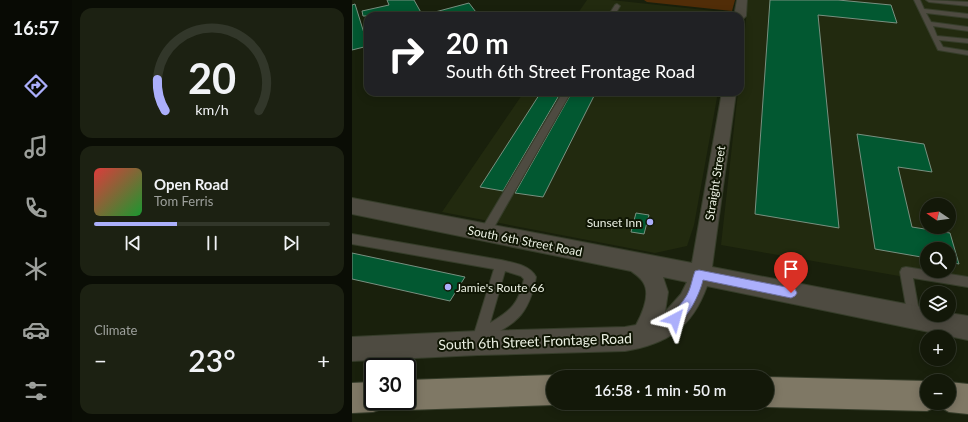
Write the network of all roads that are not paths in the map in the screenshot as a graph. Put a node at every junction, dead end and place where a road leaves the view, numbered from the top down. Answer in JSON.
{"nodes":[{"id":1,"x":742,"y":0,"type":"edge"},
{"id":2,"x":917,"y":0,"type":"edge"},
{"id":3,"x":929,"y":0,"type":"edge"},
{"id":4,"x":968,"y":4,"type":"edge"},
{"id":5,"x":617,"y":6,"type":"dead end"},
{"id":6,"x":922,"y":11,"type":"junction"},
{"id":7,"x":613,"y":12,"type":"edge"},
{"id":8,"x":740,"y":12,"type":"edge"},
{"id":9,"x":968,"y":16,"type":"edge"},
{"id":10,"x":928,"y":24,"type":"junction"},
{"id":11,"x":968,"y":29,"type":"edge"},
{"id":12,"x":935,"y":38,"type":"junction"},
{"id":13,"x":968,"y":41,"type":"edge"},
{"id":14,"x":968,"y":53,"type":"edge"},
{"id":15,"x":565,"y":96,"type":"edge"},
{"id":16,"x":728,"y":96,"type":"edge"},
{"id":17,"x":352,"y":206,"type":"edge"},
{"id":18,"x":484,"y":233,"type":"junction"},
{"id":19,"x":352,"y":239,"type":"edge"},
{"id":20,"x":636,"y":262,"type":"junction"},
{"id":21,"x":501,"y":265,"type":"junction"},
{"id":22,"x":699,"y":274,"type":"junction"},
{"id":23,"x":968,"y":282,"type":"edge"},
{"id":24,"x":914,"y":317,"type":"junction"},
{"id":25,"x":968,"y":328,"type":"edge"},
{"id":26,"x":643,"y":336,"type":"junction"},
{"id":27,"x":479,"y":338,"type":"junction"},
{"id":28,"x":352,"y":349,"type":"edge"},
{"id":29,"x":546,"y":390,"type":"edge"},
{"id":30,"x":774,"y":392,"type":"edge"},
{"id":31,"x":416,"y":395,"type":"edge"},
{"id":32,"x":920,"y":396,"type":"edge"},
{"id":33,"x":364,"y":397,"type":"edge"},
{"id":34,"x":956,"y":397,"type":"edge"},
{"id":35,"x":352,"y":398,"type":"edge"},
{"id":36,"x":968,"y":398,"type":"edge"}],
"edges":[{"from":1,"to":8,"type":"street"},
{"from":2,"to":6,"type":"lane"},
{"from":3,"to":4,"type":"lane"},
{"from":5,"to":7,"type":"lane"},
{"from":6,"to":9,"type":"lane"},
{"from":6,"to":10,"type":"lane"},
{"from":10,"to":11,"type":"lane"},
{"from":10,"to":12,"type":"lane"},
{"from":12,"to":13,"type":"lane"},
{"from":12,"to":14,"type":"lane"},
{"from":15,"to":18,"type":"lane"},
{"from":16,"to":22,"type":"street","name":"Straight Street"},
{"from":17,"to":18,"type":"street","name":"South 6th Street Road"},
{"from":18,"to":20,"type":"street","name":"South 6th Street Road"},
{"from":19,"to":21,"type":"lane"},
{"from":20,"to":22,"type":"street","name":"South 6th Street Road"},
{"from":20,"to":26,"type":"street"},
{"from":21,"to":27,"type":"lane"},
{"from":21,"to":27,"type":"lane"},
{"from":22,"to":24,"type":"street"},
{"from":22,"to":26,"type":"street","name":"South 6th Street Frontage Road"},
{"from":23,"to":24,"type":"lane"},
{"from":24,"to":25,"type":"street"},
{"from":26,"to":27,"type":"street","name":"South 6th Street Frontage Road"},
{"from":27,"to":28,"type":"street","name":"South 6th Street Frontage Road"},
{"from":29,"to":31,"type":"main road"},
{"from":30,"to":32,"type":"main road"},
{"from":33,"to":35,"type":"main road"},
{"from":34,"to":36,"type":"main road"}]}
